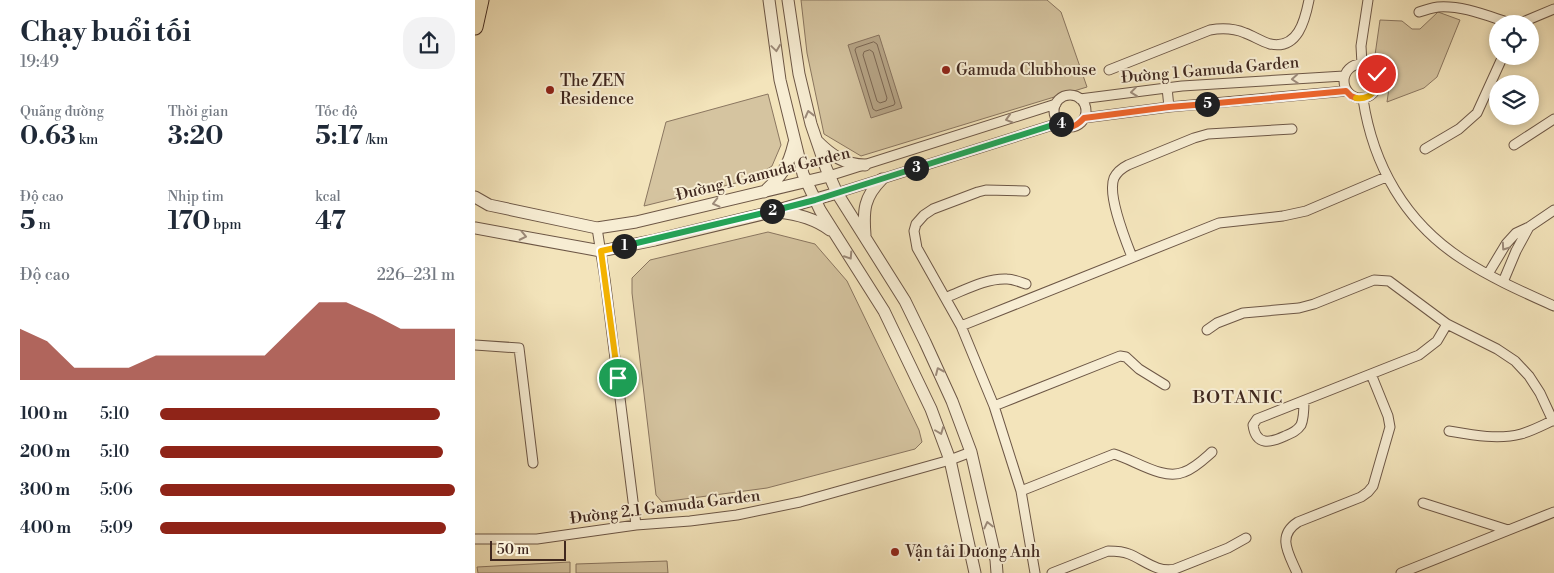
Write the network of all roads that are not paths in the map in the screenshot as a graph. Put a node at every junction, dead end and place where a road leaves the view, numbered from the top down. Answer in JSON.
{"nodes":[{"id":1,"x":481,"y":0,"type":"edge"},
{"id":2,"x":769,"y":0,"type":"edge"},
{"id":3,"x":788,"y":0,"type":"edge"},
{"id":4,"x":1309,"y":0,"type":"edge"},
{"id":5,"x":1368,"y":0,"type":"edge"},
{"id":6,"x":1554,"y":9,"type":"edge"},
{"id":7,"x":1419,"y":12,"type":"dead end"},
{"id":8,"x":1539,"y":15,"type":"edge"},
{"id":9,"x":1489,"y":17,"type":"edge"},
{"id":10,"x":475,"y":27,"type":"edge"},
{"id":11,"x":1361,"y":64,"type":"junction"},
{"id":12,"x":1499,"y":65,"type":"edge"},
{"id":13,"x":1109,"y":70,"type":"dead end"},
{"id":14,"x":1344,"y":76,"type":"junction"},
{"id":15,"x":1167,"y":88,"type":"junction"},
{"id":16,"x":1346,"y":91,"type":"junction"},
{"id":17,"x":1080,"y":99,"type":"junction"},
{"id":18,"x":1363,"y":99,"type":"junction"},
{"id":19,"x":1055,"y":104,"type":"junction"},
{"id":20,"x":1169,"y":107,"type":"junction"},
{"id":21,"x":1084,"y":118,"type":"junction"},
{"id":22,"x":1554,"y":119,"type":"edge"},
{"id":23,"x":1059,"y":123,"type":"junction"},
{"id":24,"x":1292,"y":129,"type":"dead end"},
{"id":25,"x":815,"y":139,"type":"junction"},
{"id":26,"x":795,"y":142,"type":"junction"},
{"id":27,"x":1514,"y":145,"type":"dead end"},
{"id":28,"x":1425,"y":150,"type":"dead end"},
{"id":29,"x":865,"y":165,"type":"junction"},
{"id":30,"x":829,"y":176,"type":"junction"},
{"id":31,"x":1386,"y":177,"type":"junction"},
{"id":32,"x":882,"y":178,"type":"junction"},
{"id":33,"x":807,"y":182,"type":"junction"},
{"id":34,"x":1025,"y":191,"type":"dead end"},
{"id":35,"x":763,"y":192,"type":"junction"},
{"id":36,"x":837,"y":193,"type":"junction"},
{"id":37,"x":475,"y":197,"type":"edge"},
{"id":38,"x":815,"y":200,"type":"junction"},
{"id":39,"x":1554,"y":210,"type":"edge"},
{"id":40,"x":771,"y":212,"type":"junction"},
{"id":41,"x":1529,"y":227,"type":"junction"},
{"id":42,"x":475,"y":228,"type":"edge"},
{"id":43,"x":597,"y":228,"type":"junction"},
{"id":44,"x":833,"y":232,"type":"junction"},
{"id":45,"x":865,"y":236,"type":"junction"},
{"id":46,"x":601,"y":251,"type":"junction"},
{"id":47,"x":1132,"y":257,"type":"junction"},
{"id":48,"x":1488,"y":274,"type":"junction"},
{"id":49,"x":1503,"y":282,"type":"junction"},
{"id":50,"x":1026,"y":284,"type":"dead end"},
{"id":51,"x":947,"y":297,"type":"junction"},
{"id":52,"x":1554,"y":306,"type":"edge"},
{"id":53,"x":1447,"y":324,"type":"junction"},
{"id":54,"x":961,"y":326,"type":"junction"},
{"id":55,"x":1207,"y":330,"type":"dead end"},
{"id":56,"x":475,"y":345,"type":"edge"},
{"id":57,"x":1371,"y":374,"type":"junction"},
{"id":58,"x":1165,"y":385,"type":"dead end"},
{"id":59,"x":1304,"y":401,"type":"junction"},
{"id":60,"x":994,"y":406,"type":"junction"},
{"id":61,"x":1554,"y":420,"type":"edge"},
{"id":62,"x":1449,"y":431,"type":"dead end"},
{"id":63,"x":971,"y":452,"type":"junction"},
{"id":64,"x":1212,"y":452,"type":"dead end"},
{"id":65,"x":950,"y":460,"type":"junction"},
{"id":66,"x":533,"y":463,"type":"dead end"},
{"id":67,"x":1021,"y":491,"type":"junction"},
{"id":68,"x":1423,"y":503,"type":"dead end"},
{"id":69,"x":1554,"y":512,"type":"edge"},
{"id":70,"x":636,"y":525,"type":"junction"},
{"id":71,"x":1508,"y":530,"type":"junction"},
{"id":72,"x":1246,"y":538,"type":"dead end"},
{"id":73,"x":475,"y":540,"type":"edge"},
{"id":74,"x":975,"y":573,"type":"edge"},
{"id":75,"x":997,"y":573,"type":"edge"},
{"id":76,"x":1035,"y":573,"type":"edge"},
{"id":77,"x":1052,"y":573,"type":"edge"},
{"id":78,"x":1297,"y":573,"type":"edge"},
{"id":79,"x":1401,"y":573,"type":"edge"}],
"edges":[{"from":1,"to":10,"type":"main road"},
{"from":2,"to":26,"type":"street","one_way":true},
{"from":25,"to":3,"type":"street","one_way":true},
{"from":4,"to":13,"type":"street"},
{"from":5,"to":11,"type":"street"},
{"from":6,"to":8,"type":"street"},
{"from":7,"to":9,"type":"street"},
{"from":11,"to":14,"type":"street"},
{"from":11,"to":18,"type":"street"},
{"from":12,"to":28,"type":"street"},
{"from":14,"to":15,"type":"street","name":"Đường 1 Gamuda Garden","one_way":true},
{"from":14,"to":16,"type":"street"},
{"from":15,"to":17,"type":"street","name":"Đường 1 Gamuda Garden","one_way":true},
{"from":15,"to":20,"type":"street"},
{"from":16,"to":18,"type":"street"},
{"from":16,"to":20,"type":"street","name":"Đường 1 Gamuda Garden"},
{"from":17,"to":19,"type":"street"},
{"from":17,"to":21,"type":"street"},
{"from":18,"to":31,"type":"street"},
{"from":19,"to":23,"type":"street"},
{"from":19,"to":29,"type":"street","name":"Đường 1 Gamuda Garden","one_way":true},
{"from":20,"to":21,"type":"street","name":"Đường 1 Gamuda Garden"},
{"from":21,"to":23,"type":"street"},
{"from":22,"to":27,"type":"street"},
{"from":23,"to":32,"type":"street"},
{"from":24,"to":47,"type":"street"},
{"from":25,"to":29,"type":"street"},
{"from":25,"to":30,"type":"street"},
{"from":26,"to":33,"type":"street"},
{"from":26,"to":35,"type":"street"},
{"from":29,"to":30,"type":"street","name":"Đường 1 Gamuda Garden"},
{"from":30,"to":33,"type":"street","name":"Đường 1 Gamuda Garden"},
{"from":30,"to":36,"type":"street"},
{"from":31,"to":47,"type":"street"},
{"from":31,"to":48,"type":"street"},
{"from":32,"to":36,"type":"street"},
{"from":32,"to":45,"type":"street"},
{"from":33,"to":35,"type":"street","name":"Đường 1 Gamuda Garden"},
{"from":33,"to":38,"type":"street"},
{"from":34,"to":51,"type":"street"},
{"from":35,"to":43,"type":"street","name":"Đường 1 Gamuda Garden","one_way":true},
{"from":36,"to":38,"type":"street"},
{"from":36,"to":45,"type":"street"},
{"from":37,"to":43,"type":"street","name":"Đường 1 Gamuda Garden"},
{"from":38,"to":40,"type":"street"},
{"from":38,"to":44,"type":"street"},
{"from":39,"to":41,"type":"street"},
{"from":40,"to":44,"type":"street"},
{"from":40,"to":46,"type":"street"},
{"from":41,"to":48,"type":"street","one_way":true},
{"from":41,"to":49,"type":"street"},
{"from":42,"to":46,"type":"street","one_way":true},
{"from":43,"to":46,"type":"street"},
{"from":44,"to":65,"type":"street","one_way":true},
{"from":63,"to":45,"type":"street","one_way":true},
{"from":46,"to":70,"type":"street"},
{"from":47,"to":54,"type":"street"},
{"from":48,"to":49,"type":"street"},
{"from":49,"to":52,"type":"street"},
{"from":50,"to":51,"type":"street"},
{"from":51,"to":54,"type":"street"},
{"from":53,"to":55,"type":"street"},
{"from":53,"to":57,"type":"street"},
{"from":53,"to":61,"type":"street"},
{"from":54,"to":60,"type":"street"},
{"from":56,"to":66,"type":"street"},
{"from":57,"to":59,"type":"street"},
{"from":57,"to":78,"type":"street"},
{"from":58,"to":60,"type":"street"},
{"from":59,"to":59,"type":"street"},
{"from":60,"to":67,"type":"street"},
{"from":61,"to":62,"type":"street"},
{"from":63,"to":65,"type":"street","name":"Đường 2.1 Gamuda Garden"},
{"from":75,"to":63,"type":"street","one_way":true},
{"from":64,"to":67,"type":"street"},
{"from":65,"to":70,"type":"street","name":"Đường 2.1 Gamuda Garden"},
{"from":65,"to":74,"type":"street"},
{"from":67,"to":76,"type":"street"},
{"from":68,"to":71,"type":"street"},
{"from":69,"to":71,"type":"street"},
{"from":70,"to":73,"type":"street","name":"Đường 2.1 Gamuda Garden"},
{"from":71,"to":79,"type":"street"},
{"from":72,"to":77,"type":"street"}]}
